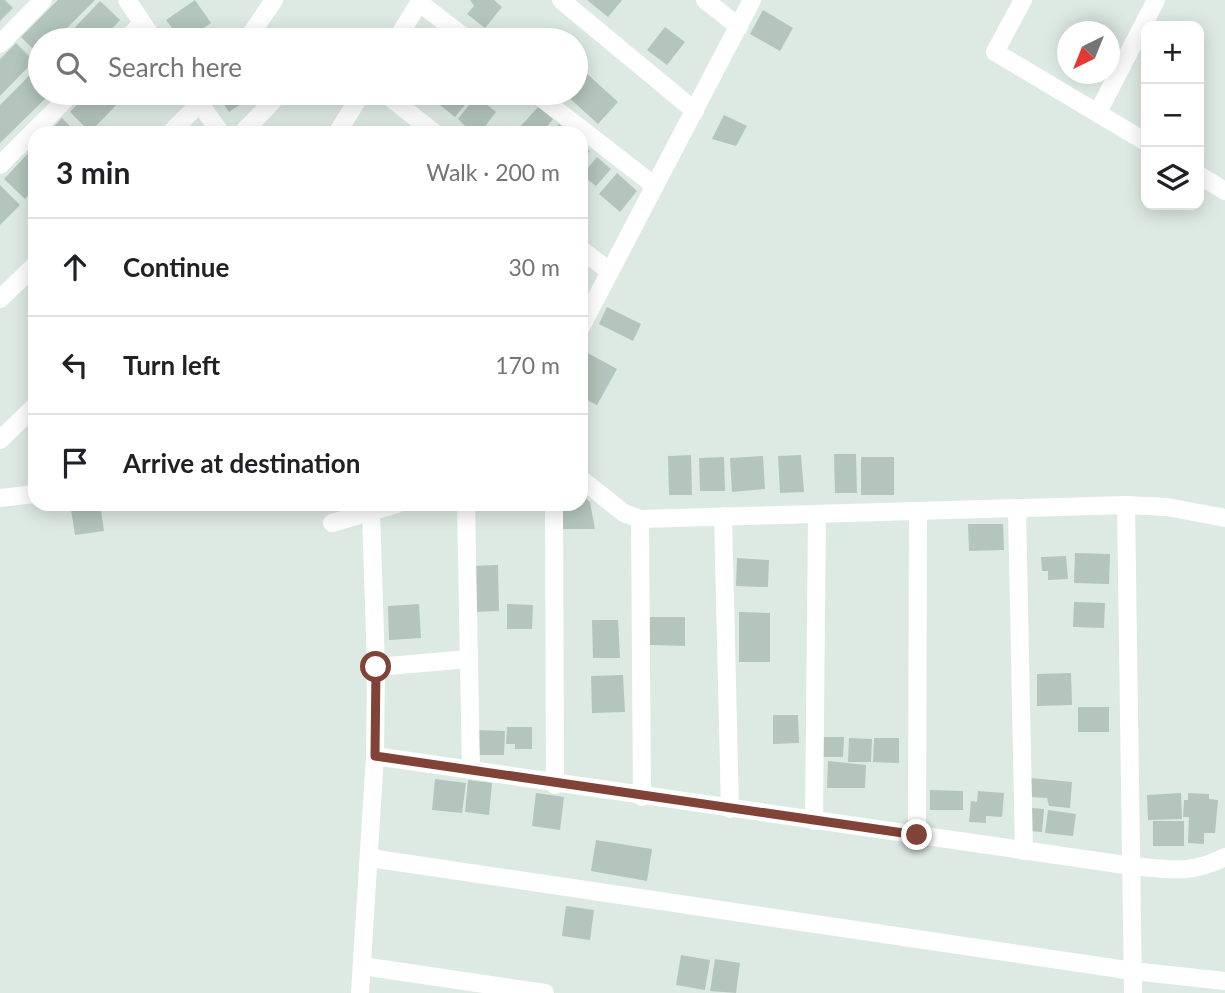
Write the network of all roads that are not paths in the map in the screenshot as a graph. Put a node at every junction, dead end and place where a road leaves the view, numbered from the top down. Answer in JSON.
{"nodes":[{"id":1,"x":43,"y":0,"type":"edge"},
{"id":2,"x":127,"y":0,"type":"edge"},
{"id":3,"x":274,"y":0,"type":"edge"},
{"id":4,"x":561,"y":0,"type":"edge"},
{"id":5,"x":705,"y":0,"type":"edge"},
{"id":6,"x":752,"y":0,"type":"edge"},
{"id":7,"x":1023,"y":0,"type":"edge"},
{"id":8,"x":1156,"y":0,"type":"edge"},
{"id":9,"x":421,"y":1,"type":"edge"},
{"id":10,"x":142,"y":23,"type":"junction"},
{"id":11,"x":739,"y":27,"type":"junction"},
{"id":12,"x":137,"y":28,"type":"edge"},
{"id":13,"x":146,"y":28,"type":"edge"},
{"id":14,"x":255,"y":28,"type":"edge"},
{"id":15,"x":404,"y":28,"type":"edge"},
{"id":16,"x":454,"y":28,"type":"edge"},
{"id":17,"x":0,"y":44,"type":"edge"},
{"id":18,"x":60,"y":105,"type":"edge"},
{"id":19,"x":191,"y":105,"type":"edge"},
{"id":20,"x":201,"y":105,"type":"edge"},
{"id":21,"x":269,"y":105,"type":"edge"},
{"id":22,"x":354,"y":105,"type":"edge"},
{"id":23,"x":399,"y":105,"type":"edge"},
{"id":24,"x":550,"y":105,"type":"edge"},
{"id":25,"x":695,"y":111,"type":"junction"},
{"id":26,"x":1098,"y":112,"type":"junction"},
{"id":27,"x":39,"y":126,"type":"edge"},
{"id":28,"x":175,"y":126,"type":"edge"},
{"id":29,"x":216,"y":126,"type":"edge"},
{"id":30,"x":249,"y":126,"type":"edge"},
{"id":31,"x":341,"y":126,"type":"edge"},
{"id":32,"x":426,"y":126,"type":"edge"},
{"id":33,"x":578,"y":126,"type":"edge"},
{"id":34,"x":588,"y":134,"type":"edge"},
{"id":35,"x":28,"y":137,"type":"edge"},
{"id":36,"x":1141,"y":139,"type":"edge"},
{"id":37,"x":0,"y":165,"type":"edge"},
{"id":38,"x":1204,"y":178,"type":"edge"},
{"id":39,"x":655,"y":186,"type":"junction"},
{"id":40,"x":1225,"y":191,"type":"edge"},
{"id":41,"x":588,"y":255,"type":"edge"},
{"id":42,"x":28,"y":272,"type":"edge"},
{"id":43,"x":610,"y":272,"type":"junction"},
{"id":44,"x":0,"y":299,"type":"edge"},
{"id":45,"x":588,"y":314,"type":"edge"},
{"id":46,"x":28,"y":412,"type":"edge"},
{"id":47,"x":0,"y":440,"type":"edge"},
{"id":48,"x":588,"y":485,"type":"edge"},
{"id":49,"x":28,"y":495,"type":"edge"},
{"id":50,"x":0,"y":498,"type":"edge"},
{"id":51,"x":1126,"y":505,"type":"junction"},
{"id":52,"x":1017,"y":509,"type":"junction"},
{"id":53,"x":374,"y":511,"type":"edge"},
{"id":54,"x":466,"y":511,"type":"edge"},
{"id":55,"x":554,"y":511,"type":"edge"},
{"id":56,"x":918,"y":511,"type":"junction"},
{"id":57,"x":371,"y":512,"type":"junction"},
{"id":58,"x":817,"y":514,"type":"junction"},
{"id":59,"x":723,"y":516,"type":"junction"},
{"id":60,"x":1225,"y":518,"type":"edge"},
{"id":61,"x":640,"y":519,"type":"junction"},
{"id":62,"x":332,"y":523,"type":"dead end"},
{"id":63,"x":469,"y":659,"type":"junction"},
{"id":64,"x":376,"y":667,"type":"junction"},
{"id":65,"x":375,"y":756,"type":"junction"},
{"id":66,"x":471,"y":770,"type":"junction"},
{"id":67,"x":555,"y":785,"type":"junction"},
{"id":68,"x":642,"y":797,"type":"junction"},
{"id":69,"x":730,"y":809,"type":"junction"},
{"id":70,"x":814,"y":821,"type":"junction"},
{"id":71,"x":917,"y":835,"type":"junction"},
{"id":72,"x":1024,"y":851,"type":"junction"},
{"id":73,"x":1225,"y":857,"type":"edge"},
{"id":74,"x":370,"y":858,"type":"junction"},
{"id":75,"x":1132,"y":866,"type":"junction"},
{"id":76,"x":362,"y":965,"type":"junction"},
{"id":77,"x":1133,"y":971,"type":"junction"},
{"id":78,"x":1225,"y":981,"type":"edge"},
{"id":79,"x":360,"y":993,"type":"edge"},
{"id":80,"x":545,"y":993,"type":"edge"},
{"id":81,"x":1133,"y":993,"type":"edge"}],
"edges":[{"from":1,"to":17,"type":"street"},
{"from":2,"to":10,"type":"street"},
{"from":3,"to":14,"type":"street"},
{"from":4,"to":25,"type":"street"},
{"from":5,"to":11,"type":"street"},
{"from":6,"to":11,"type":"street"},
{"from":7,"to":26,"type":"street"},
{"from":8,"to":26,"type":"street"},
{"from":9,"to":15,"type":"street"},
{"from":9,"to":16,"type":"street"},
{"from":10,"to":12,"type":"street"},
{"from":10,"to":13,"type":"street"},
{"from":11,"to":25,"type":"street"},
{"from":18,"to":27,"type":"street"},
{"from":19,"to":28,"type":"street"},
{"from":20,"to":29,"type":"street"},
{"from":21,"to":30,"type":"street"},
{"from":22,"to":31,"type":"street"},
{"from":23,"to":32,"type":"street"},
{"from":24,"to":33,"type":"street"},
{"from":25,"to":39,"type":"street"},
{"from":26,"to":36,"type":"street"},
{"from":34,"to":39,"type":"street"},
{"from":35,"to":37,"type":"street"},
{"from":38,"to":40,"type":"street"},
{"from":39,"to":43,"type":"street"},
{"from":41,"to":43,"type":"street"},
{"from":42,"to":44,"type":"street"},
{"from":43,"to":45,"type":"street"},
{"from":46,"to":47,"type":"street"},
{"from":48,"to":61,"type":"street"},
{"from":49,"to":50,"type":"street"},
{"from":51,"to":52,"type":"street"},
{"from":51,"to":60,"type":"street"},
{"from":51,"to":75,"type":"street"},
{"from":52,"to":56,"type":"street"},
{"from":52,"to":72,"type":"street"},
{"from":53,"to":57,"type":"street"},
{"from":54,"to":63,"type":"street"},
{"from":55,"to":67,"type":"street"},
{"from":56,"to":58,"type":"street"},
{"from":56,"to":71,"type":"street"},
{"from":57,"to":62,"type":"street"},
{"from":57,"to":64,"type":"street"},
{"from":58,"to":59,"type":"street"},
{"from":58,"to":70,"type":"street"},
{"from":59,"to":61,"type":"street"},
{"from":59,"to":69,"type":"street"},
{"from":61,"to":68,"type":"street"},
{"from":63,"to":64,"type":"street"},
{"from":63,"to":66,"type":"street"},
{"from":64,"to":65,"type":"street"},
{"from":65,"to":66,"type":"street"},
{"from":65,"to":74,"type":"street"},
{"from":66,"to":67,"type":"street"},
{"from":67,"to":68,"type":"street"},
{"from":68,"to":69,"type":"street"},
{"from":69,"to":70,"type":"street"},
{"from":70,"to":71,"type":"street"},
{"from":71,"to":72,"type":"street"},
{"from":72,"to":75,"type":"street"},
{"from":73,"to":75,"type":"street"},
{"from":74,"to":76,"type":"street"},
{"from":74,"to":77,"type":"street"},
{"from":75,"to":77,"type":"street"},
{"from":76,"to":79,"type":"street"},
{"from":76,"to":80,"type":"street"},
{"from":77,"to":78,"type":"street"},
{"from":77,"to":81,"type":"street"}]}
